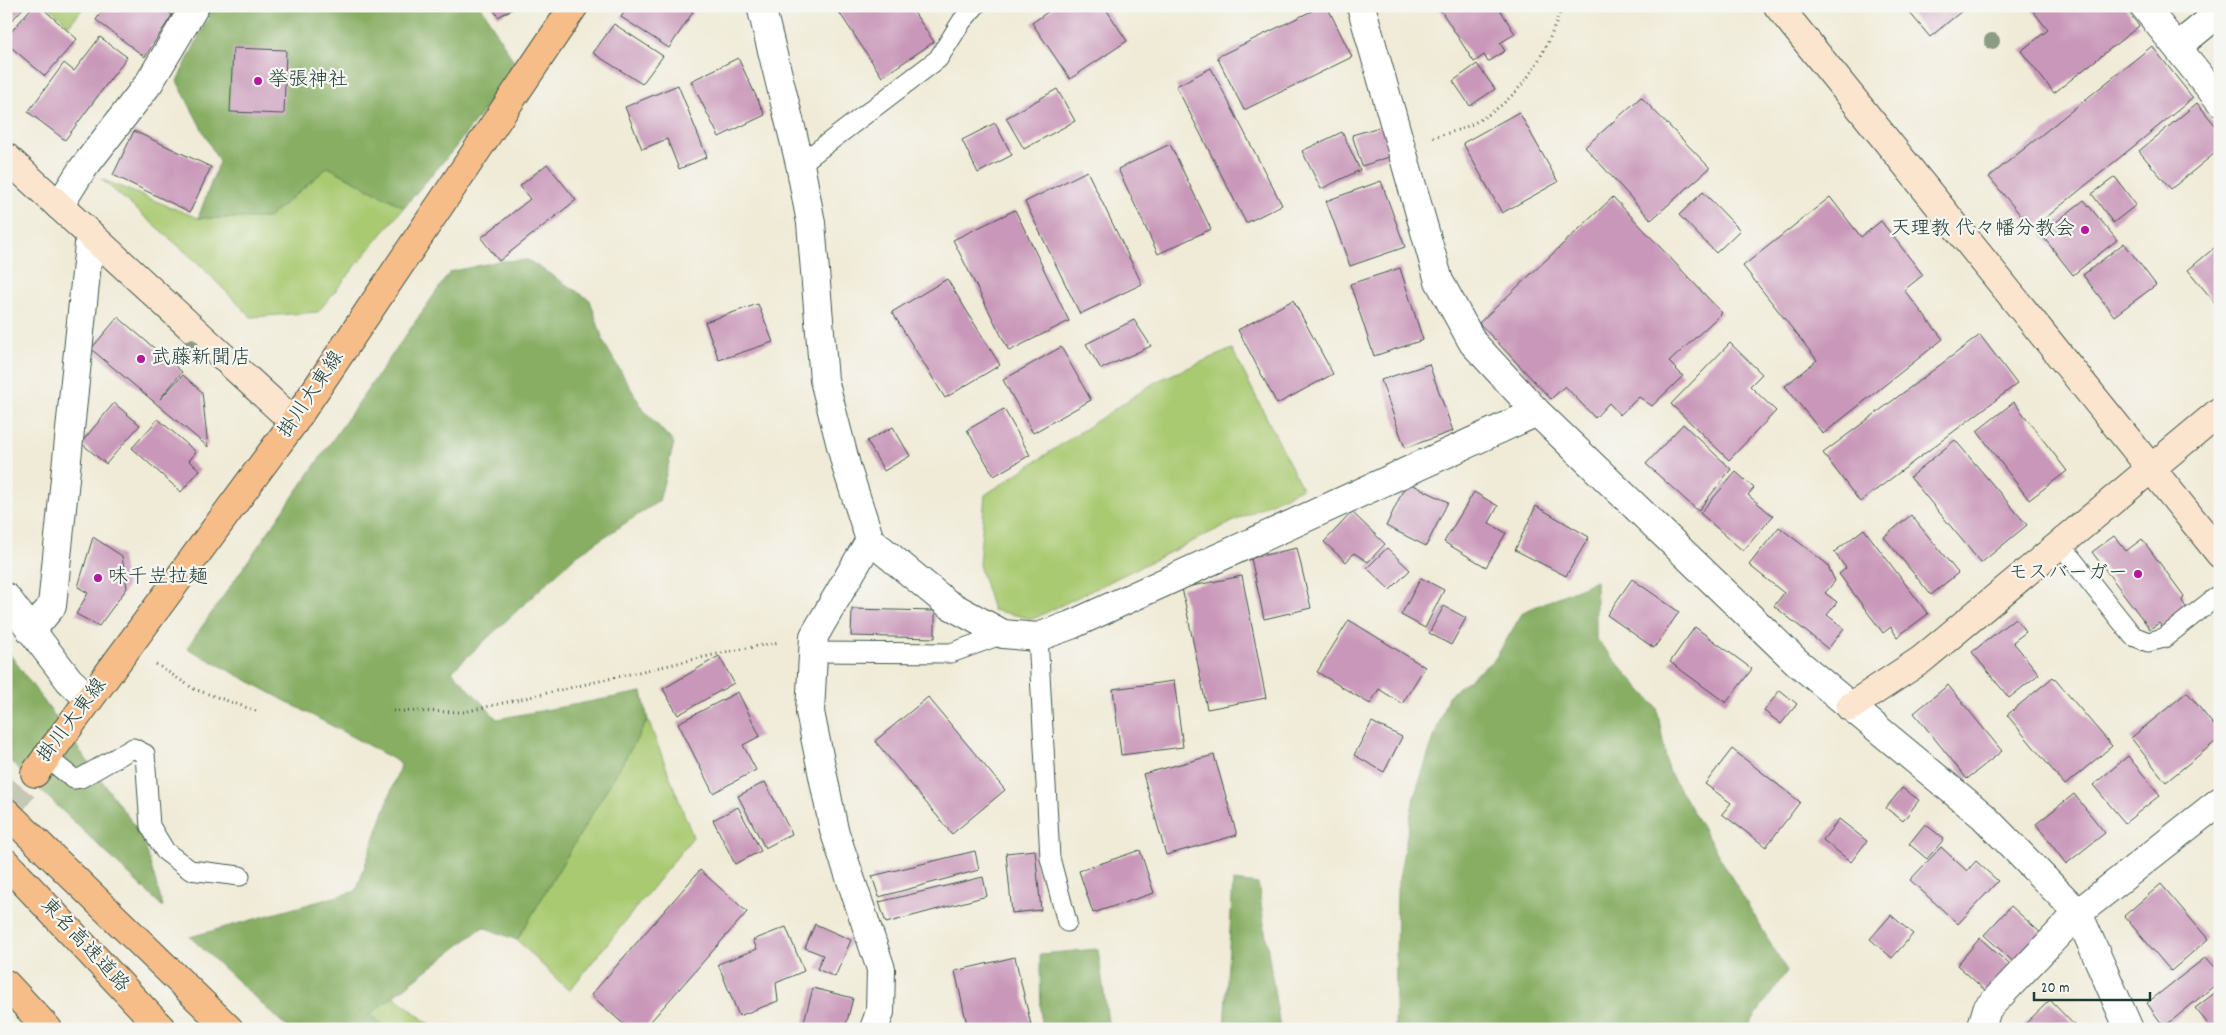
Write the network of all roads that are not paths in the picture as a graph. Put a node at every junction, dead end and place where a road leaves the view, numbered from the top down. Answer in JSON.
{"nodes":[{"id":1,"x":195,"y":6,"type":"edge"},
{"id":2,"x":574,"y":6,"type":"edge"},
{"id":3,"x":761,"y":6,"type":"edge"},
{"id":4,"x":975,"y":6,"type":"edge"},
{"id":5,"x":1361,"y":6,"type":"edge"},
{"id":6,"x":1778,"y":6,"type":"edge"},
{"id":7,"x":2144,"y":6,"type":"edge"},
{"id":8,"x":2220,"y":12,"type":"edge"},
{"id":9,"x":2177,"y":47,"type":"junction"},
{"id":10,"x":2220,"y":101,"type":"edge"},
{"id":11,"x":6,"y":157,"type":"edge"},
{"id":12,"x":800,"y":164,"type":"junction"},
{"id":13,"x":59,"y":206,"type":"junction"},
{"id":14,"x":90,"y":234,"type":"junction"},
{"id":15,"x":2220,"y":411,"type":"edge"},
{"id":16,"x":1537,"y":412,"type":"junction"},
{"id":17,"x":294,"y":422,"type":"junction"},
{"id":18,"x":2151,"y":468,"type":"junction"},
{"id":19,"x":870,"y":540,"type":"junction"},
{"id":20,"x":2060,"y":544,"type":"junction"},
{"id":21,"x":2220,"y":554,"type":"edge"},
{"id":22,"x":2220,"y":594,"type":"edge"},
{"id":23,"x":6,"y":597,"type":"edge"},
{"id":24,"x":31,"y":631,"type":"junction"},
{"id":25,"x":1003,"y":634,"type":"junction"},
{"id":26,"x":1038,"y":637,"type":"junction"},
{"id":27,"x":814,"y":644,"type":"junction"},
{"id":28,"x":89,"y":699,"type":"junction"},
{"id":29,"x":1850,"y":707,"type":"junction"},
{"id":30,"x":40,"y":765,"type":"joint"},
{"id":31,"x":2220,"y":801,"type":"edge"},
{"id":32,"x":6,"y":812,"type":"edge"},
{"id":33,"x":6,"y":863,"type":"edge"},
{"id":34,"x":240,"y":876,"type":"dead end"},
{"id":35,"x":2078,"y":912,"type":"junction"},
{"id":36,"x":1067,"y":922,"type":"dead end"},
{"id":37,"x":6,"y":984,"type":"edge"},
{"id":38,"x":48,"y":1029,"type":"edge"},
{"id":39,"x":162,"y":1029,"type":"edge"},
{"id":40,"x":229,"y":1029,"type":"edge"},
{"id":41,"x":874,"y":1029,"type":"edge"},
{"id":42,"x":1981,"y":1029,"type":"edge"},
{"id":43,"x":2130,"y":1029,"type":"edge"}],
"edges":[{"from":1,"to":13,"type":"street"},
{"from":2,"to":17,"type":"main road","name":"掛川大東線"},
{"from":3,"to":12,"type":"street"},
{"from":4,"to":12,"type":"lane"},
{"from":5,"to":16,"type":"street"},
{"from":6,"to":18,"type":"street"},
{"from":7,"to":9,"type":"street"},
{"from":8,"to":9,"type":"street"},
{"from":9,"to":10,"type":"street"},
{"from":11,"to":13,"type":"street"},
{"from":12,"to":19,"type":"street"},
{"from":13,"to":14,"type":"street"},
{"from":14,"to":17,"type":"street"},
{"from":14,"to":24,"type":"street"},
{"from":15,"to":18,"type":"street"},
{"from":16,"to":26,"type":"street"},
{"from":16,"to":29,"type":"street"},
{"from":17,"to":28,"type":"main road","name":"掛川大東線"},
{"from":18,"to":20,"type":"street"},
{"from":18,"to":21,"type":"street"},
{"from":19,"to":25,"type":"street"},
{"from":19,"to":27,"type":"street"},
{"from":20,"to":22,"type":"lane"},
{"from":20,"to":29,"type":"street"},
{"from":23,"to":24,"type":"street"},
{"from":24,"to":28,"type":"street"},
{"from":25,"to":26,"type":"street"},
{"from":25,"to":27,"type":"lane"},
{"from":26,"to":36,"type":"lane"},
{"from":27,"to":41,"type":"street"},
{"from":28,"to":30,"type":"main road","name":"掛川大東線"},
{"from":29,"to":35,"type":"street"},
{"from":30,"to":34,"type":"lane"},
{"from":31,"to":35,"type":"street"},
{"from":32,"to":40,"type":"main road"},
{"from":33,"to":39,"type":"main road","name":"東名高速道路"},
{"from":35,"to":42,"type":"street"},
{"from":35,"to":43,"type":"street"},
{"from":37,"to":38,"type":"main road"}]}
